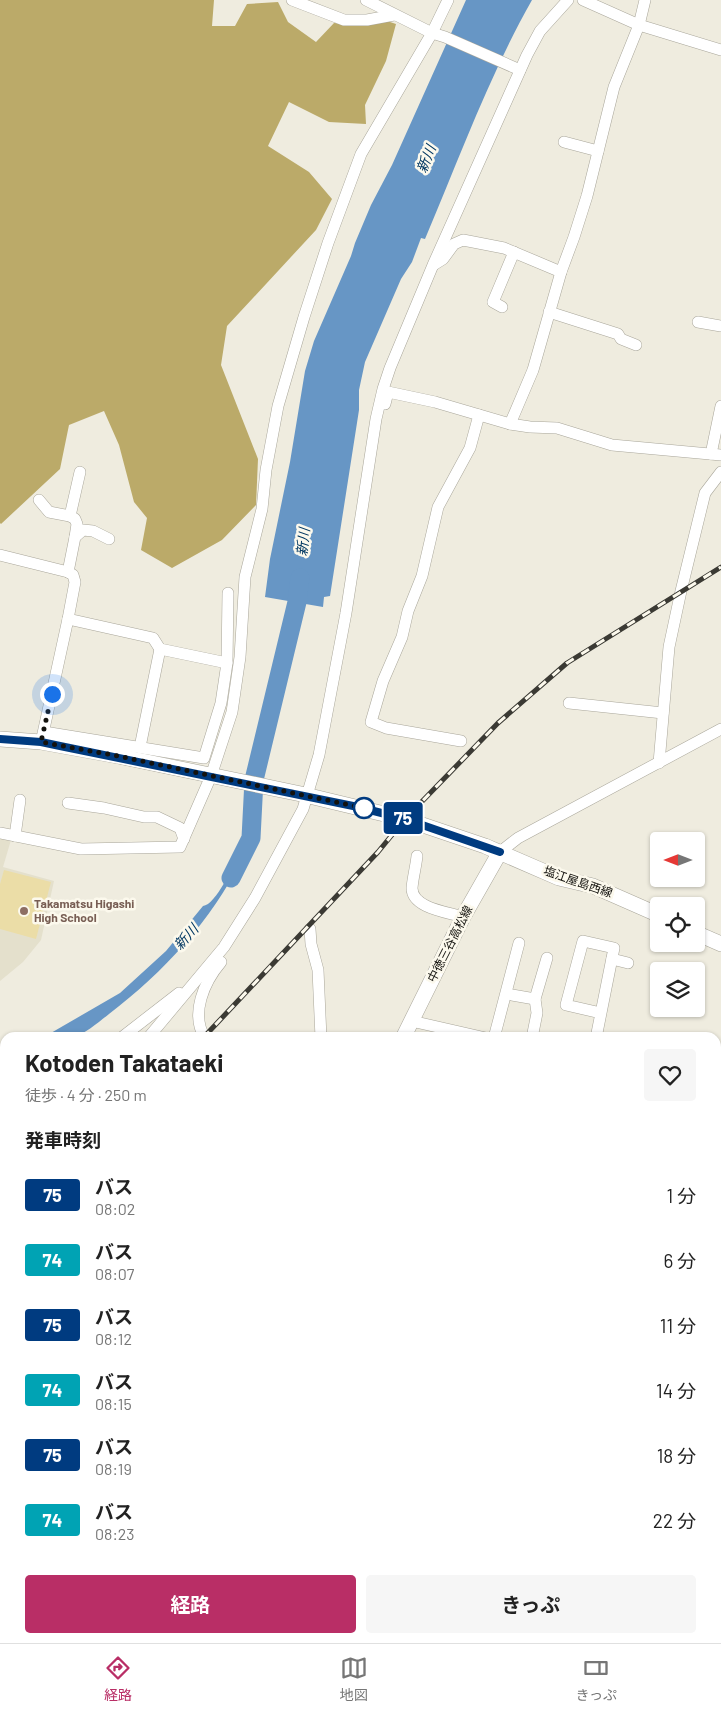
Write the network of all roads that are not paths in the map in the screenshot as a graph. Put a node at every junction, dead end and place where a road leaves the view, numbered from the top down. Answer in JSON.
{"nodes":[{"id":1,"x":292,"y":0,"type":"edge"},
{"id":2,"x":366,"y":0,"type":"edge"},
{"id":3,"x":448,"y":0,"type":"edge"},
{"id":4,"x":568,"y":0,"type":"edge"},
{"id":5,"x":583,"y":0,"type":"edge"},
{"id":6,"x":645,"y":0,"type":"edge"},
{"id":7,"x":394,"y":15,"type":"junction"},
{"id":8,"x":639,"y":25,"type":"junction"},
{"id":9,"x":432,"y":33,"type":"junction"},
{"id":10,"x":721,"y":50,"type":"edge"},
{"id":11,"x":515,"y":67,"type":"junction"},
{"id":12,"x":564,"y":142,"type":"dead end"},
{"id":13,"x":598,"y":152,"type":"junction"},
{"id":14,"x":514,"y":252,"type":"junction"},
{"id":15,"x":433,"y":265,"type":"junction"},
{"id":16,"x":561,"y":272,"type":"junction"},
{"id":17,"x":502,"y":307,"type":"dead end"},
{"id":18,"x":549,"y":312,"type":"junction"},
{"id":19,"x":698,"y":322,"type":"dead end"},
{"id":20,"x":721,"y":326,"type":"edge"},
{"id":21,"x":636,"y":345,"type":"dead end"},
{"id":22,"x":721,"y":406,"type":"edge"},
{"id":23,"x":479,"y":414,"type":"junction"},
{"id":24,"x":510,"y":424,"type":"junction"},
{"id":25,"x":373,"y":442,"type":"junction"},
{"id":26,"x":716,"y":454,"type":"edge"},
{"id":27,"x":80,"y":472,"type":"dead end"},
{"id":28,"x":721,"y":472,"type":"edge"},
{"id":29,"x":39,"y":500,"type":"dead end"},
{"id":30,"x":70,"y":516,"type":"junction"},
{"id":31,"x":75,"y":537,"type":"junction"},
{"id":32,"x":109,"y":539,"type":"dead end"},
{"id":33,"x":0,"y":555,"type":"edge"},
{"id":34,"x":68,"y":572,"type":"junction"},
{"id":35,"x":228,"y":593,"type":"dead end"},
{"id":36,"x":68,"y":619,"type":"junction"},
{"id":37,"x":160,"y":649,"type":"junction"},
{"id":38,"x":227,"y":663,"type":"junction"},
{"id":39,"x":568,"y":703,"type":"dead end"},
{"id":40,"x":663,"y":714,"type":"junction"},
{"id":41,"x":721,"y":729,"type":"edge"},
{"id":42,"x":42,"y":737,"type":"junction"},
{"id":43,"x":0,"y":739,"type":"edge"},
{"id":44,"x":461,"y":741,"type":"dead end"},
{"id":45,"x":140,"y":747,"type":"junction"},
{"id":46,"x":659,"y":763,"type":"junction"},
{"id":47,"x":215,"y":777,"type":"junction"},
{"id":48,"x":304,"y":795,"type":"junction"},
{"id":49,"x":20,"y":800,"type":"dead end"},
{"id":50,"x":68,"y":803,"type":"dead end"},
{"id":51,"x":0,"y":833,"type":"edge"},
{"id":52,"x":15,"y":836,"type":"junction"},
{"id":53,"x":184,"y":839,"type":"junction"},
{"id":54,"x":500,"y":852,"type":"junction"},
{"id":55,"x":417,"y":856,"type":"dead end"},
{"id":56,"x":650,"y":911,"type":"edge"},
{"id":57,"x":463,"y":917,"type":"junction"},
{"id":58,"x":310,"y":929,"type":"dead end"},
{"id":59,"x":705,"y":937,"type":"edge"},
{"id":60,"x":519,"y":943,"type":"dead end"},
{"id":61,"x":721,"y":944,"type":"edge"},
{"id":62,"x":224,"y":947,"type":"junction"},
{"id":63,"x":547,"y":958,"type":"dead end"},
{"id":64,"x":612,"y":959,"type":"junction"},
{"id":65,"x":628,"y":963,"type":"dead end"},
{"id":66,"x":192,"y":984,"type":"junction"},
{"id":67,"x":512,"y":995,"type":"dead end"},
{"id":68,"x":535,"y":999,"type":"junction"},
{"id":69,"x":601,"y":1013,"type":"junction"},
{"id":70,"x":412,"y":1021,"type":"junction"},
{"id":71,"x":129,"y":1032,"type":"edge"},
{"id":72,"x":153,"y":1032,"type":"edge"},
{"id":73,"x":201,"y":1032,"type":"edge"},
{"id":74,"x":321,"y":1032,"type":"edge"},
{"id":75,"x":407,"y":1032,"type":"edge"},
{"id":76,"x":464,"y":1032,"type":"edge"},
{"id":77,"x":496,"y":1032,"type":"edge"},
{"id":78,"x":533,"y":1032,"type":"edge"},
{"id":79,"x":597,"y":1032,"type":"edge"}],
"edges":[{"from":1,"to":7,"type":"street"},
{"from":2,"to":7,"type":"street"},
{"from":3,"to":9,"type":"street"},
{"from":4,"to":11,"type":"street"},
{"from":5,"to":8,"type":"street"},
{"from":6,"to":8,"type":"street"},
{"from":7,"to":9,"type":"street"},
{"from":8,"to":10,"type":"street"},
{"from":8,"to":13,"type":"street"},
{"from":9,"to":11,"type":"street"},
{"from":9,"to":47,"type":"street"},
{"from":11,"to":15,"type":"street"},
{"from":12,"to":13,"type":"street"},
{"from":13,"to":16,"type":"street"},
{"from":14,"to":15,"type":"street"},
{"from":14,"to":16,"type":"street"},
{"from":14,"to":17,"type":"street"},
{"from":15,"to":25,"type":"street"},
{"from":16,"to":18,"type":"street"},
{"from":18,"to":21,"type":"street"},
{"from":18,"to":24,"type":"street"},
{"from":19,"to":20,"type":"street"},
{"from":22,"to":26,"type":"street"},
{"from":23,"to":24,"type":"street"},
{"from":23,"to":25,"type":"street"},
{"from":23,"to":44,"type":"street"},
{"from":24,"to":26,"type":"street"},
{"from":25,"to":48,"type":"street"},
{"from":27,"to":30,"type":"street"},
{"from":28,"to":40,"type":"street"},
{"from":29,"to":30,"type":"street"},
{"from":30,"to":31,"type":"street"},
{"from":31,"to":32,"type":"street"},
{"from":31,"to":34,"type":"street"},
{"from":33,"to":34,"type":"street"},
{"from":34,"to":36,"type":"street"},
{"from":35,"to":38,"type":"street"},
{"from":36,"to":37,"type":"street"},
{"from":36,"to":42,"type":"street"},
{"from":37,"to":38,"type":"street"},
{"from":37,"to":45,"type":"street"},
{"from":38,"to":45,"type":"street"},
{"from":39,"to":40,"type":"street"},
{"from":40,"to":46,"type":"street"},
{"from":41,"to":46,"type":"street"},
{"from":42,"to":43,"type":"main road","name":"塩江屋島西線"},
{"from":42,"to":45,"type":"street"},
{"from":42,"to":47,"type":"main road","name":"塩江屋島西線"},
{"from":46,"to":54,"type":"street"},
{"from":47,"to":48,"type":"main road","name":"塩江屋島西線"},
{"from":47,"to":53,"type":"street"},
{"from":48,"to":54,"type":"main road","name":"塩江屋島西線"},
{"from":48,"to":62,"type":"street"},
{"from":49,"to":52,"type":"street"},
{"from":50,"to":53,"type":"street"},
{"from":51,"to":52,"type":"street"},
{"from":52,"to":53,"type":"street"},
{"from":54,"to":56,"type":"main road","name":"塩江屋島西線"},
{"from":54,"to":57,"type":"main road","name":"中徳三谷高松線"},
{"from":55,"to":57,"type":"street"},
{"from":57,"to":70,"type":"main road","name":"中徳三谷高松線"},
{"from":58,"to":74,"type":"street"},
{"from":59,"to":61,"type":"main road"},
{"from":60,"to":77,"type":"street"},
{"from":62,"to":66,"type":"street"},
{"from":62,"to":73,"type":"street"},
{"from":63,"to":68,"type":"street"},
{"from":64,"to":65,"type":"street"},
{"from":64,"to":69,"type":"street"},
{"from":64,"to":69,"type":"street"},
{"from":66,"to":71,"type":"street"},
{"from":66,"to":72,"type":"street"},
{"from":67,"to":68,"type":"street"},
{"from":68,"to":78,"type":"street"},
{"from":69,"to":79,"type":"street"},
{"from":70,"to":75,"type":"main road","name":"中徳三谷高松線"},
{"from":70,"to":76,"type":"street"}]}
